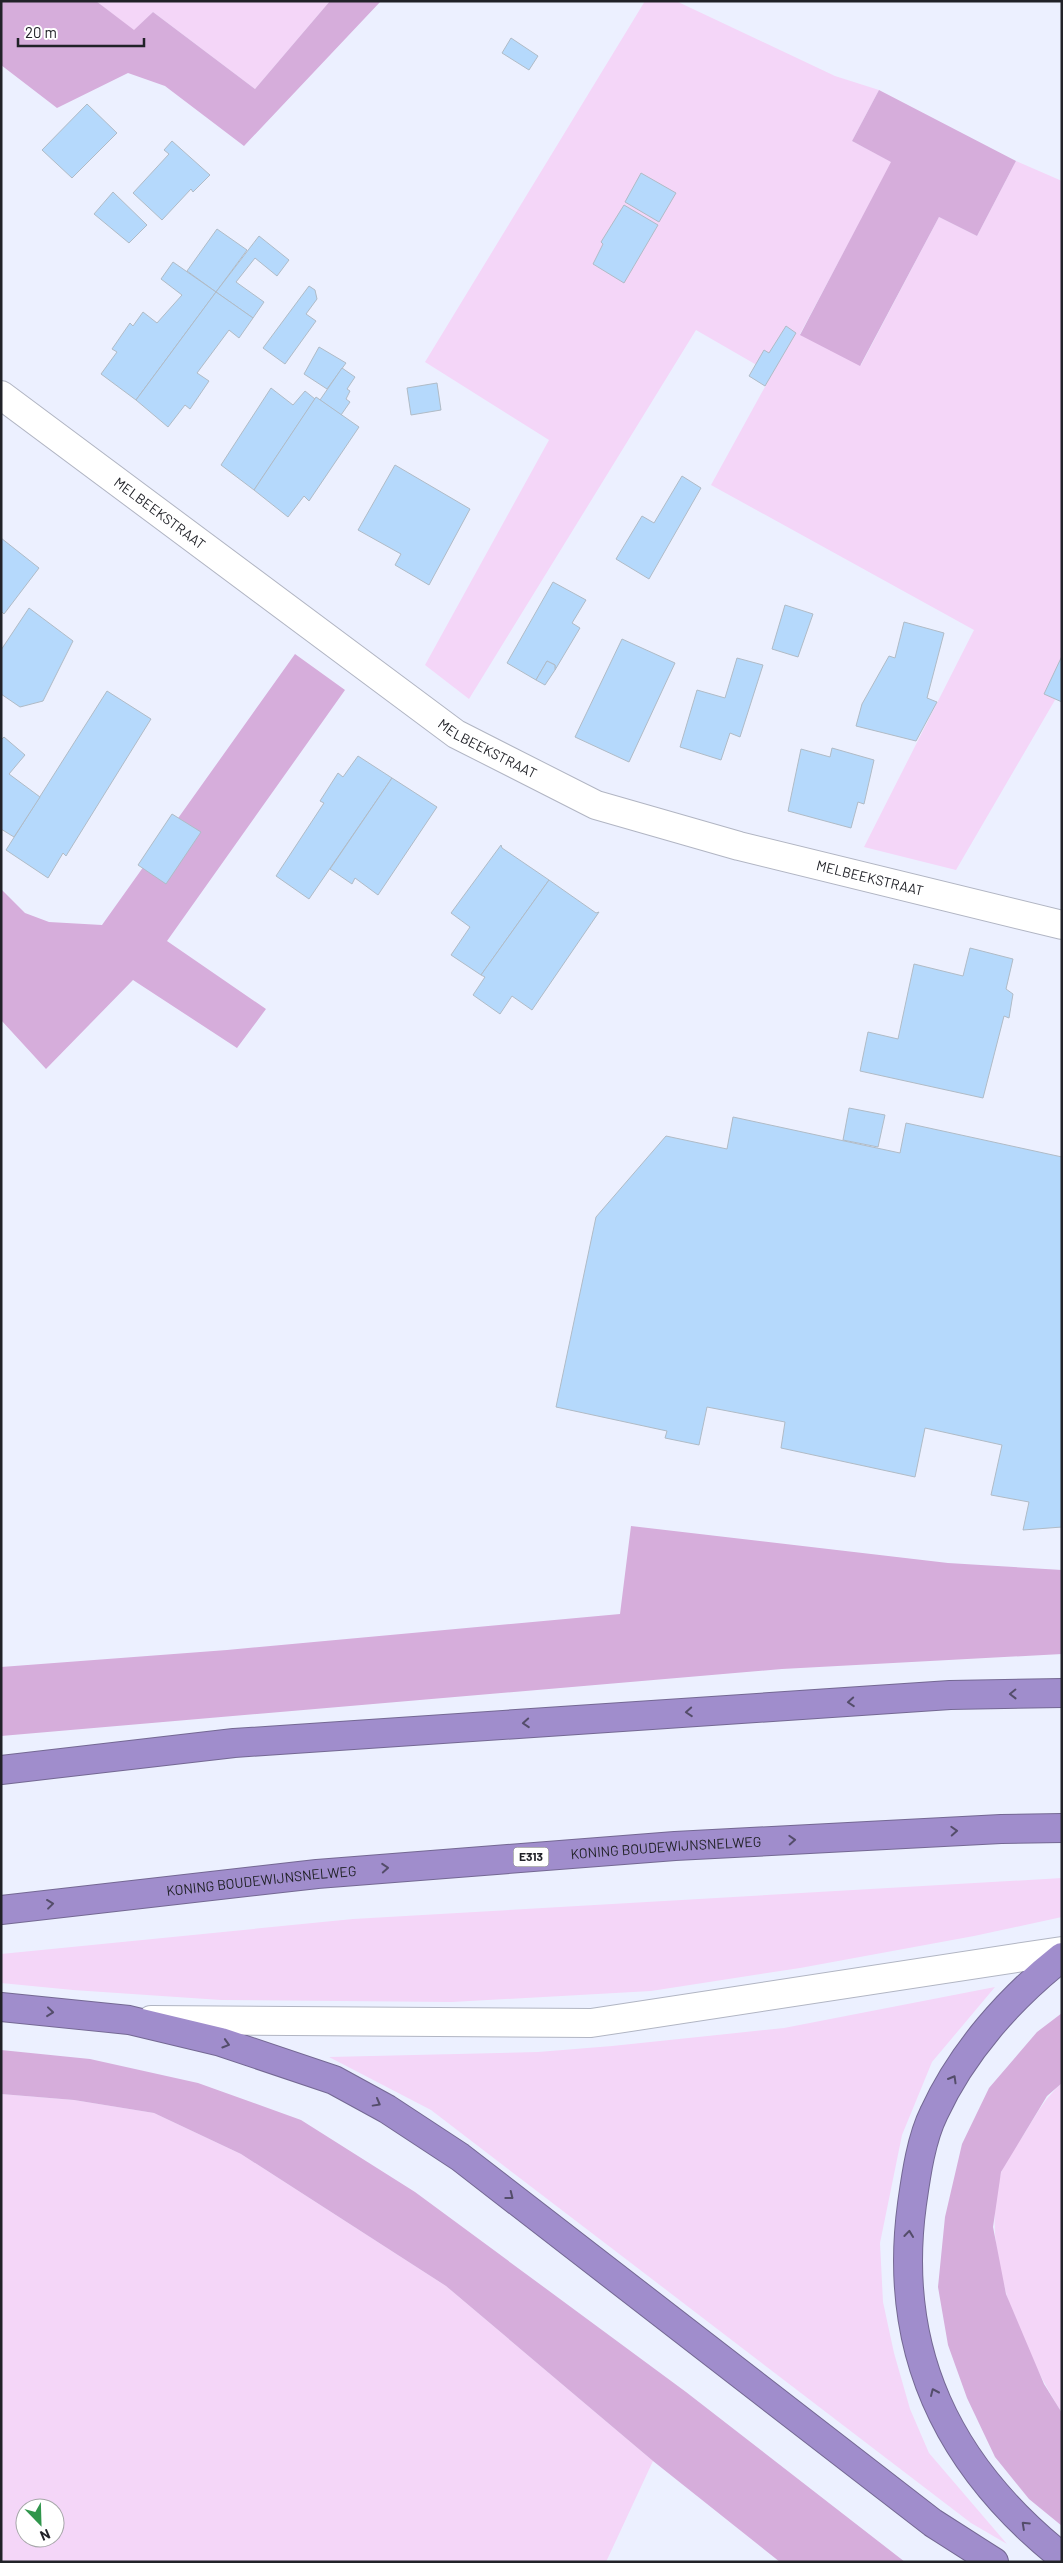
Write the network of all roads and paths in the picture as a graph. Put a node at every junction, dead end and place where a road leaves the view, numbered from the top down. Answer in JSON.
{"nodes":[{"id":1,"x":1,"y":395,"type":"edge"},
{"id":2,"x":1062,"y":925,"type":"edge"},
{"id":3,"x":1062,"y":1693,"type":"edge"},
{"id":4,"x":1,"y":1770,"type":"edge"},
{"id":5,"x":1062,"y":1828,"type":"edge"},
{"id":6,"x":1,"y":1910,"type":"edge"},
{"id":7,"x":1062,"y":1951,"type":"edge"},
{"id":8,"x":1062,"y":1957,"type":"edge"},
{"id":9,"x":1,"y":2007,"type":"edge"},
{"id":10,"x":129,"y":2020,"type":"junction"},
{"id":11,"x":1062,"y":2557,"type":"edge"},
{"id":12,"x":994,"y":2562,"type":"edge"}],
"edges":[{"from":1,"to":2,"type":"street","name":"MELBEEKSTRAAT"},
{"from":3,"to":4,"type":"highway","one_way":true},
{"from":6,"to":5,"type":"highway","name":"KONING BOUDEWIJNSNELWEG","number":"E313","one_way":true},
{"from":7,"to":10,"type":"street"},
{"from":11,"to":8,"type":"highway","one_way":true},
{"from":9,"to":10,"type":"highway","one_way":true},
{"from":10,"to":12,"type":"highway","one_way":true}]}
